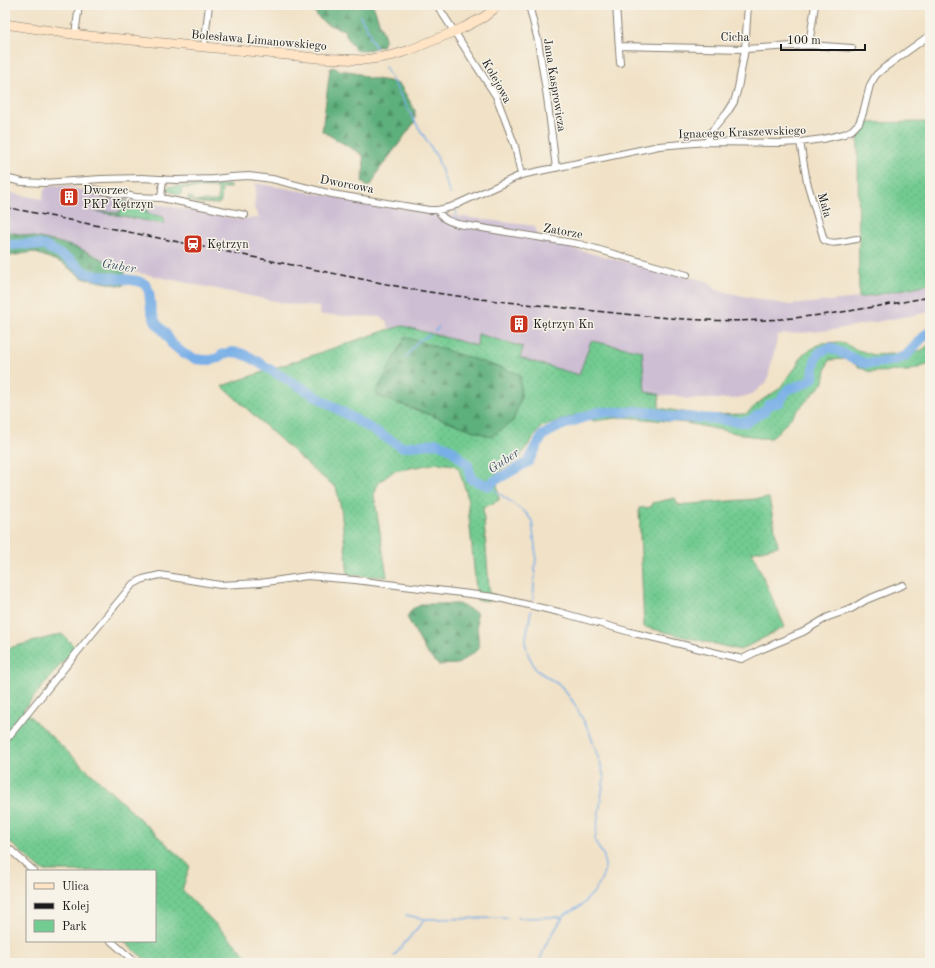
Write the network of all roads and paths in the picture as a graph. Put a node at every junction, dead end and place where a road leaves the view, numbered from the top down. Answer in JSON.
{"nodes":[{"id":1,"x":79,"y":5,"type":"edge"},
{"id":2,"x":209,"y":5,"type":"edge"},
{"id":3,"x":437,"y":5,"type":"edge"},
{"id":4,"x":499,"y":5,"type":"edge"},
{"id":5,"x":529,"y":5,"type":"edge"},
{"id":6,"x":616,"y":5,"type":"edge"},
{"id":7,"x":748,"y":5,"type":"edge"},
{"id":8,"x":815,"y":5,"type":"edge"},
{"id":9,"x":5,"y":24,"type":"edge"},
{"id":10,"x":454,"y":32,"type":"junction"},
{"id":11,"x":75,"y":35,"type":"junction"},
{"id":12,"x":930,"y":35,"type":"edge"},
{"id":13,"x":809,"y":45,"type":"junction"},
{"id":14,"x":618,"y":46,"type":"junction"},
{"id":15,"x":204,"y":47,"type":"junction"},
{"id":16,"x":852,"y":48,"type":"dead end"},
{"id":17,"x":745,"y":49,"type":"junction"},
{"id":18,"x":620,"y":63,"type":"dead end"},
{"id":19,"x":707,"y":142,"type":"junction"},
{"id":20,"x":800,"y":142,"type":"junction"},
{"id":21,"x":556,"y":168,"type":"junction"},
{"id":22,"x":521,"y":176,"type":"junction"},
{"id":23,"x":5,"y":178,"type":"edge"},
{"id":24,"x":163,"y":179,"type":"junction"},
{"id":25,"x":85,"y":180,"type":"junction"},
{"id":26,"x":161,"y":198,"type":"junction"},
{"id":27,"x":438,"y":210,"type":"junction"},
{"id":28,"x":246,"y":215,"type":"dead end"},
{"id":29,"x":857,"y":239,"type":"dead end"},
{"id":30,"x":687,"y":275,"type":"dead end"},
{"id":31,"x":903,"y":585,"type":"dead end"},
{"id":32,"x":5,"y":741,"type":"edge"},
{"id":33,"x":5,"y":845,"type":"edge"},
{"id":34,"x":33,"y":870,"type":"edge"},
{"id":35,"x":112,"y":942,"type":"edge"},
{"id":36,"x":136,"y":963,"type":"edge"}],
"edges":[{"from":1,"to":11,"type":"street"},
{"from":2,"to":15,"type":"street"},
{"from":3,"to":10,"type":"street","name":"Kolejowa"},
{"from":4,"to":10,"type":"street","name":"Bolesława Limanowskiego"},
{"from":5,"to":21,"type":"street","name":"Jana Kasprowicza"},
{"from":6,"to":14,"type":"street"},
{"from":7,"to":17,"type":"street"},
{"from":8,"to":13,"type":"street"},
{"from":9,"to":11,"type":"street","name":"Bolesława Limanowskiego"},
{"from":10,"to":15,"type":"street","name":"Bolesława Limanowskiego"},
{"from":10,"to":22,"type":"street","name":"Kolejowa"},
{"from":11,"to":15,"type":"street","name":"Bolesława Limanowskiego"},
{"from":12,"to":20,"type":"street","name":"Ignacego Kraszewskiego"},
{"from":13,"to":16,"type":"street","name":"Cicha"},
{"from":13,"to":17,"type":"street","name":"Cicha"},
{"from":14,"to":17,"type":"street","name":"Cicha"},
{"from":14,"to":18,"type":"street"},
{"from":17,"to":19,"type":"street"},
{"from":19,"to":20,"type":"street","name":"Ignacego Kraszewskiego"},
{"from":19,"to":21,"type":"street","name":"Ignacego Kraszewskiego"},
{"from":20,"to":29,"type":"street","name":"Mała"},
{"from":21,"to":22,"type":"street","name":"Ignacego Kraszewskiego"},
{"from":22,"to":27,"type":"street","name":"Dworcowa"},
{"from":23,"to":25,"type":"street","name":"Dworcowa"},
{"from":24,"to":25,"type":"street","name":"Dworcowa"},
{"from":24,"to":26,"type":"street"},
{"from":24,"to":27,"type":"street","name":"Dworcowa"},
{"from":25,"to":26,"type":"street"},
{"from":26,"to":28,"type":"street"},
{"from":27,"to":30,"type":"street","name":"Zatorze"},
{"from":31,"to":32,"type":"street"},
{"from":33,"to":34,"type":"street"},
{"from":35,"to":36,"type":"street"}]}
